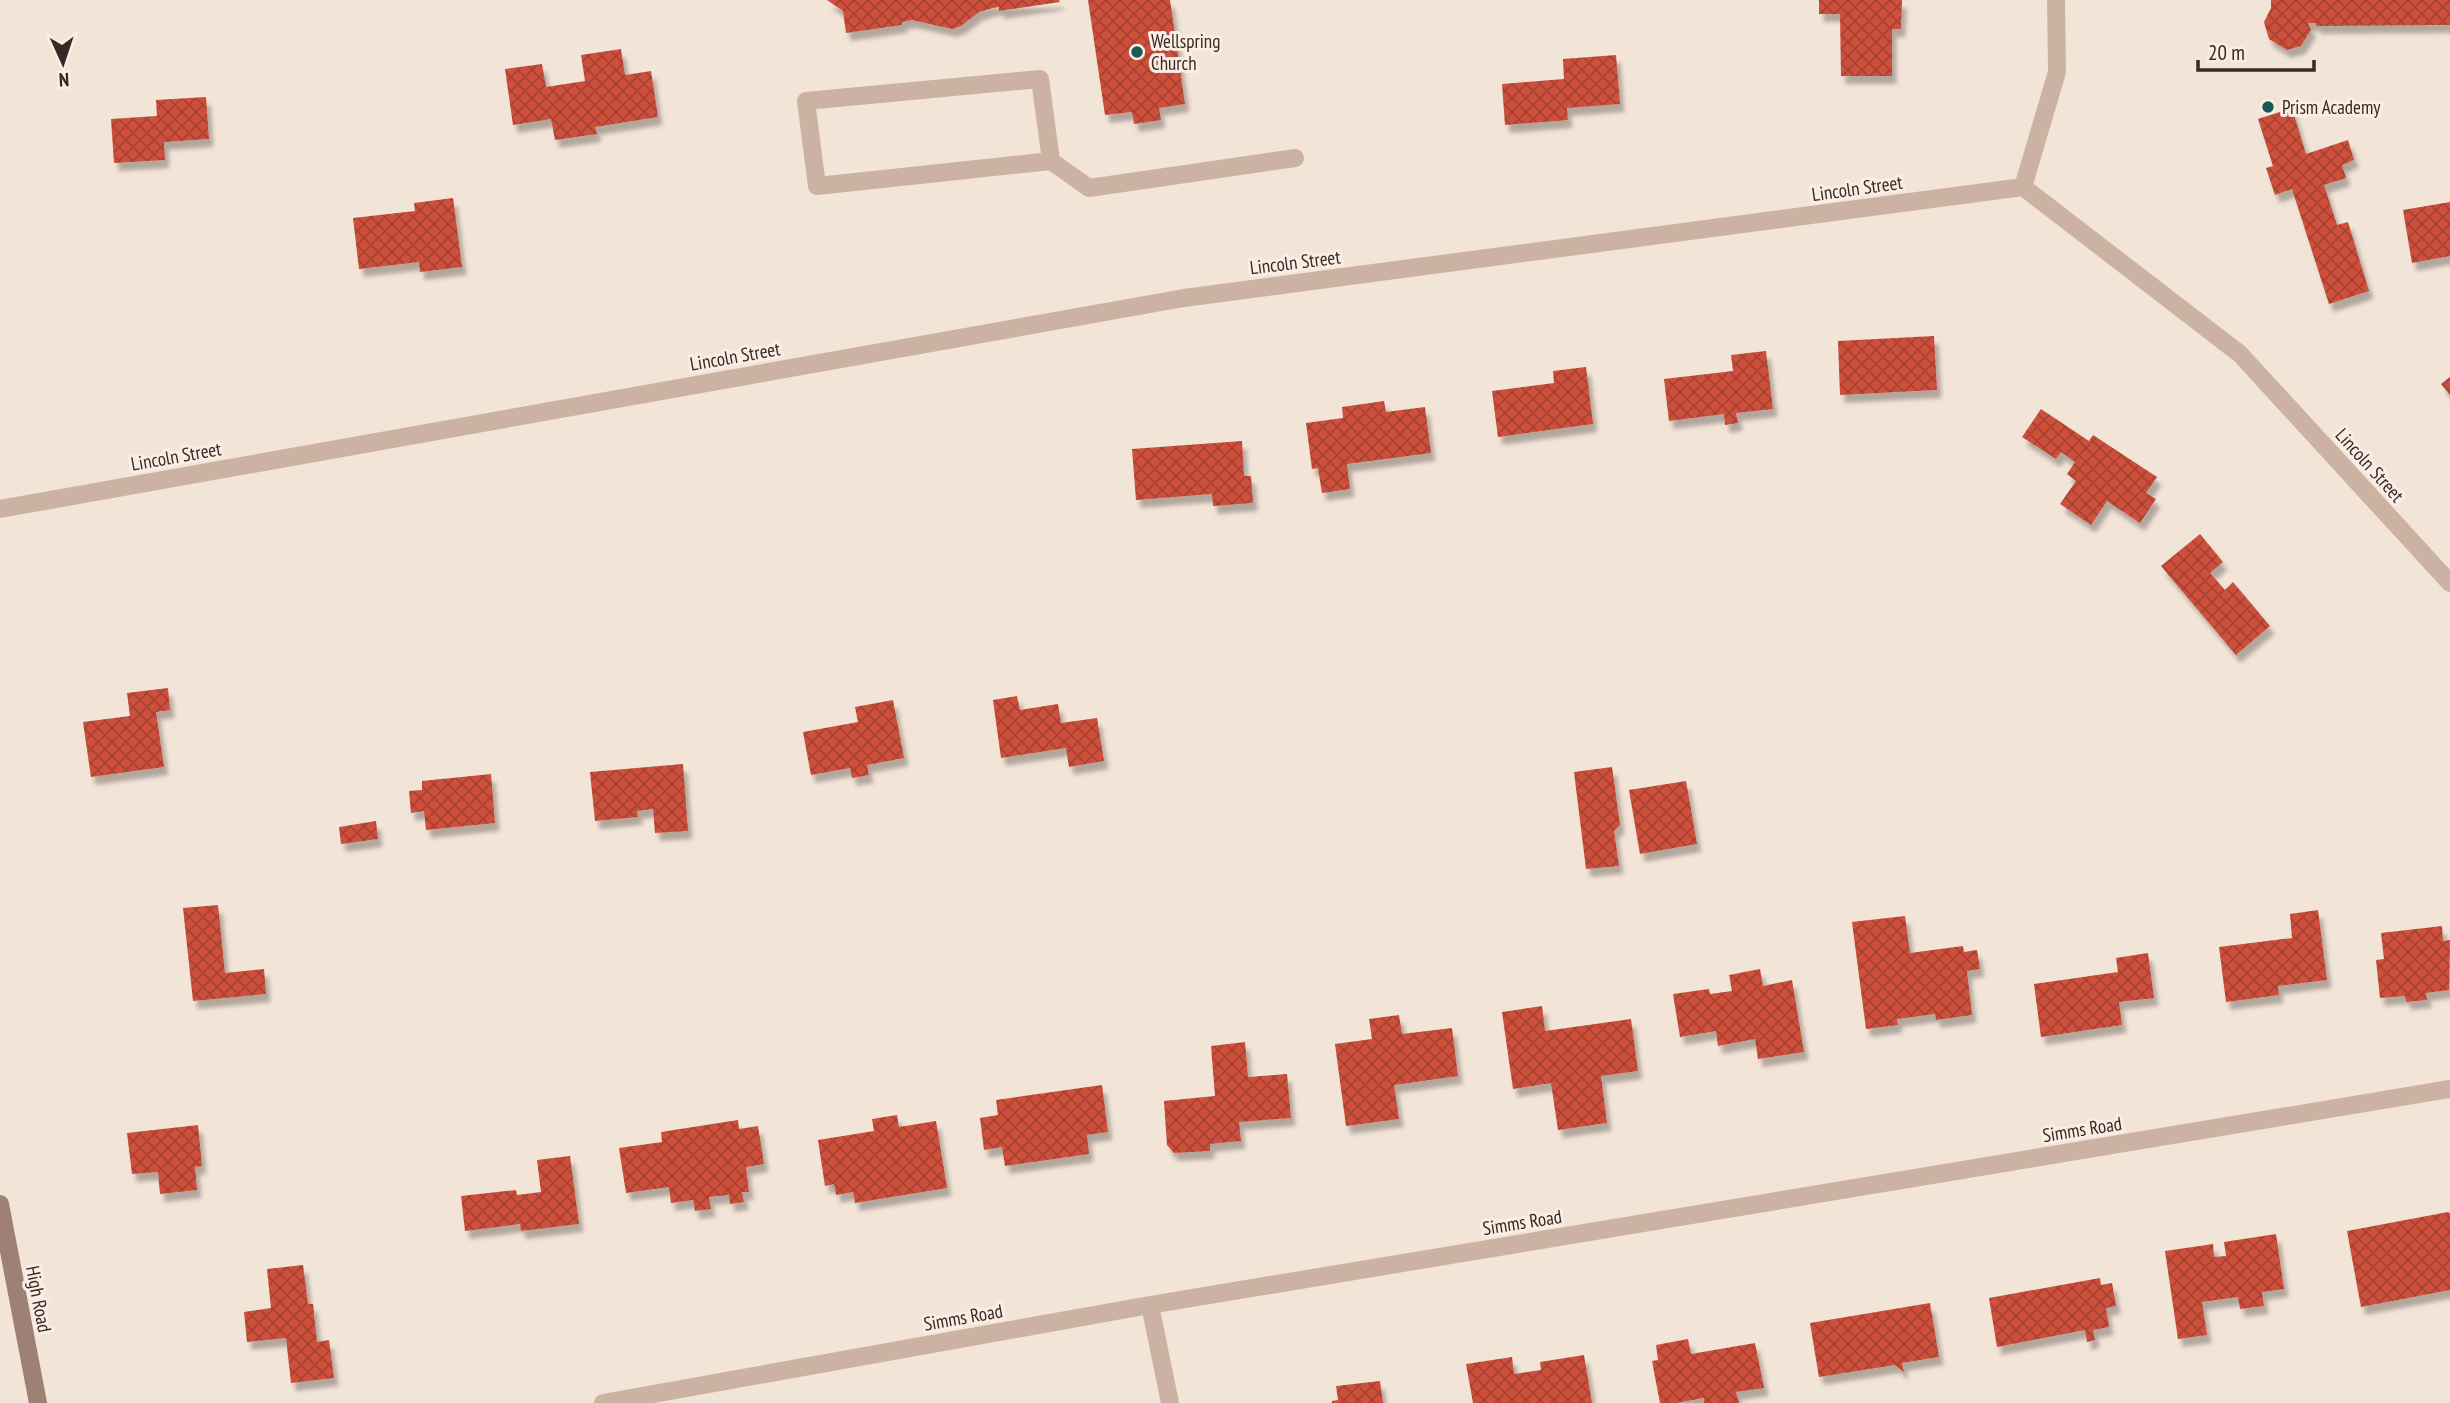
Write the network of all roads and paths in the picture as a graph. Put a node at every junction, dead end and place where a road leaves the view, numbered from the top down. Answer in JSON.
{"nodes":[{"id":1,"x":2056,"y":0,"type":"edge"},
{"id":2,"x":1295,"y":158,"type":"dead end"},
{"id":3,"x":1051,"y":161,"type":"junction"},
{"id":4,"x":2023,"y":187,"type":"junction"},
{"id":5,"x":0,"y":509,"type":"edge"},
{"id":6,"x":2450,"y":583,"type":"edge"},
{"id":7,"x":2450,"y":1089,"type":"edge"},
{"id":8,"x":0,"y":1203,"type":"edge"},
{"id":9,"x":1150,"y":1305,"type":"junction"},
{"id":10,"x":38,"y":1403,"type":"edge"},
{"id":11,"x":603,"y":1403,"type":"edge"},
{"id":12,"x":1170,"y":1403,"type":"edge"}],
"edges":[{"from":1,"to":4,"type":"street"},
{"from":2,"to":3,"type":"street"},
{"from":3,"to":3,"type":"street"},
{"from":4,"to":5,"type":"street","name":"Lincoln Street"},
{"from":4,"to":6,"type":"street","name":"Lincoln Street"},
{"from":7,"to":9,"type":"street","name":"Simms Road"},
{"from":8,"to":10,"type":"main road","name":"High Road"},
{"from":9,"to":11,"type":"street","name":"Simms Road"},
{"from":9,"to":12,"type":"street"}]}
